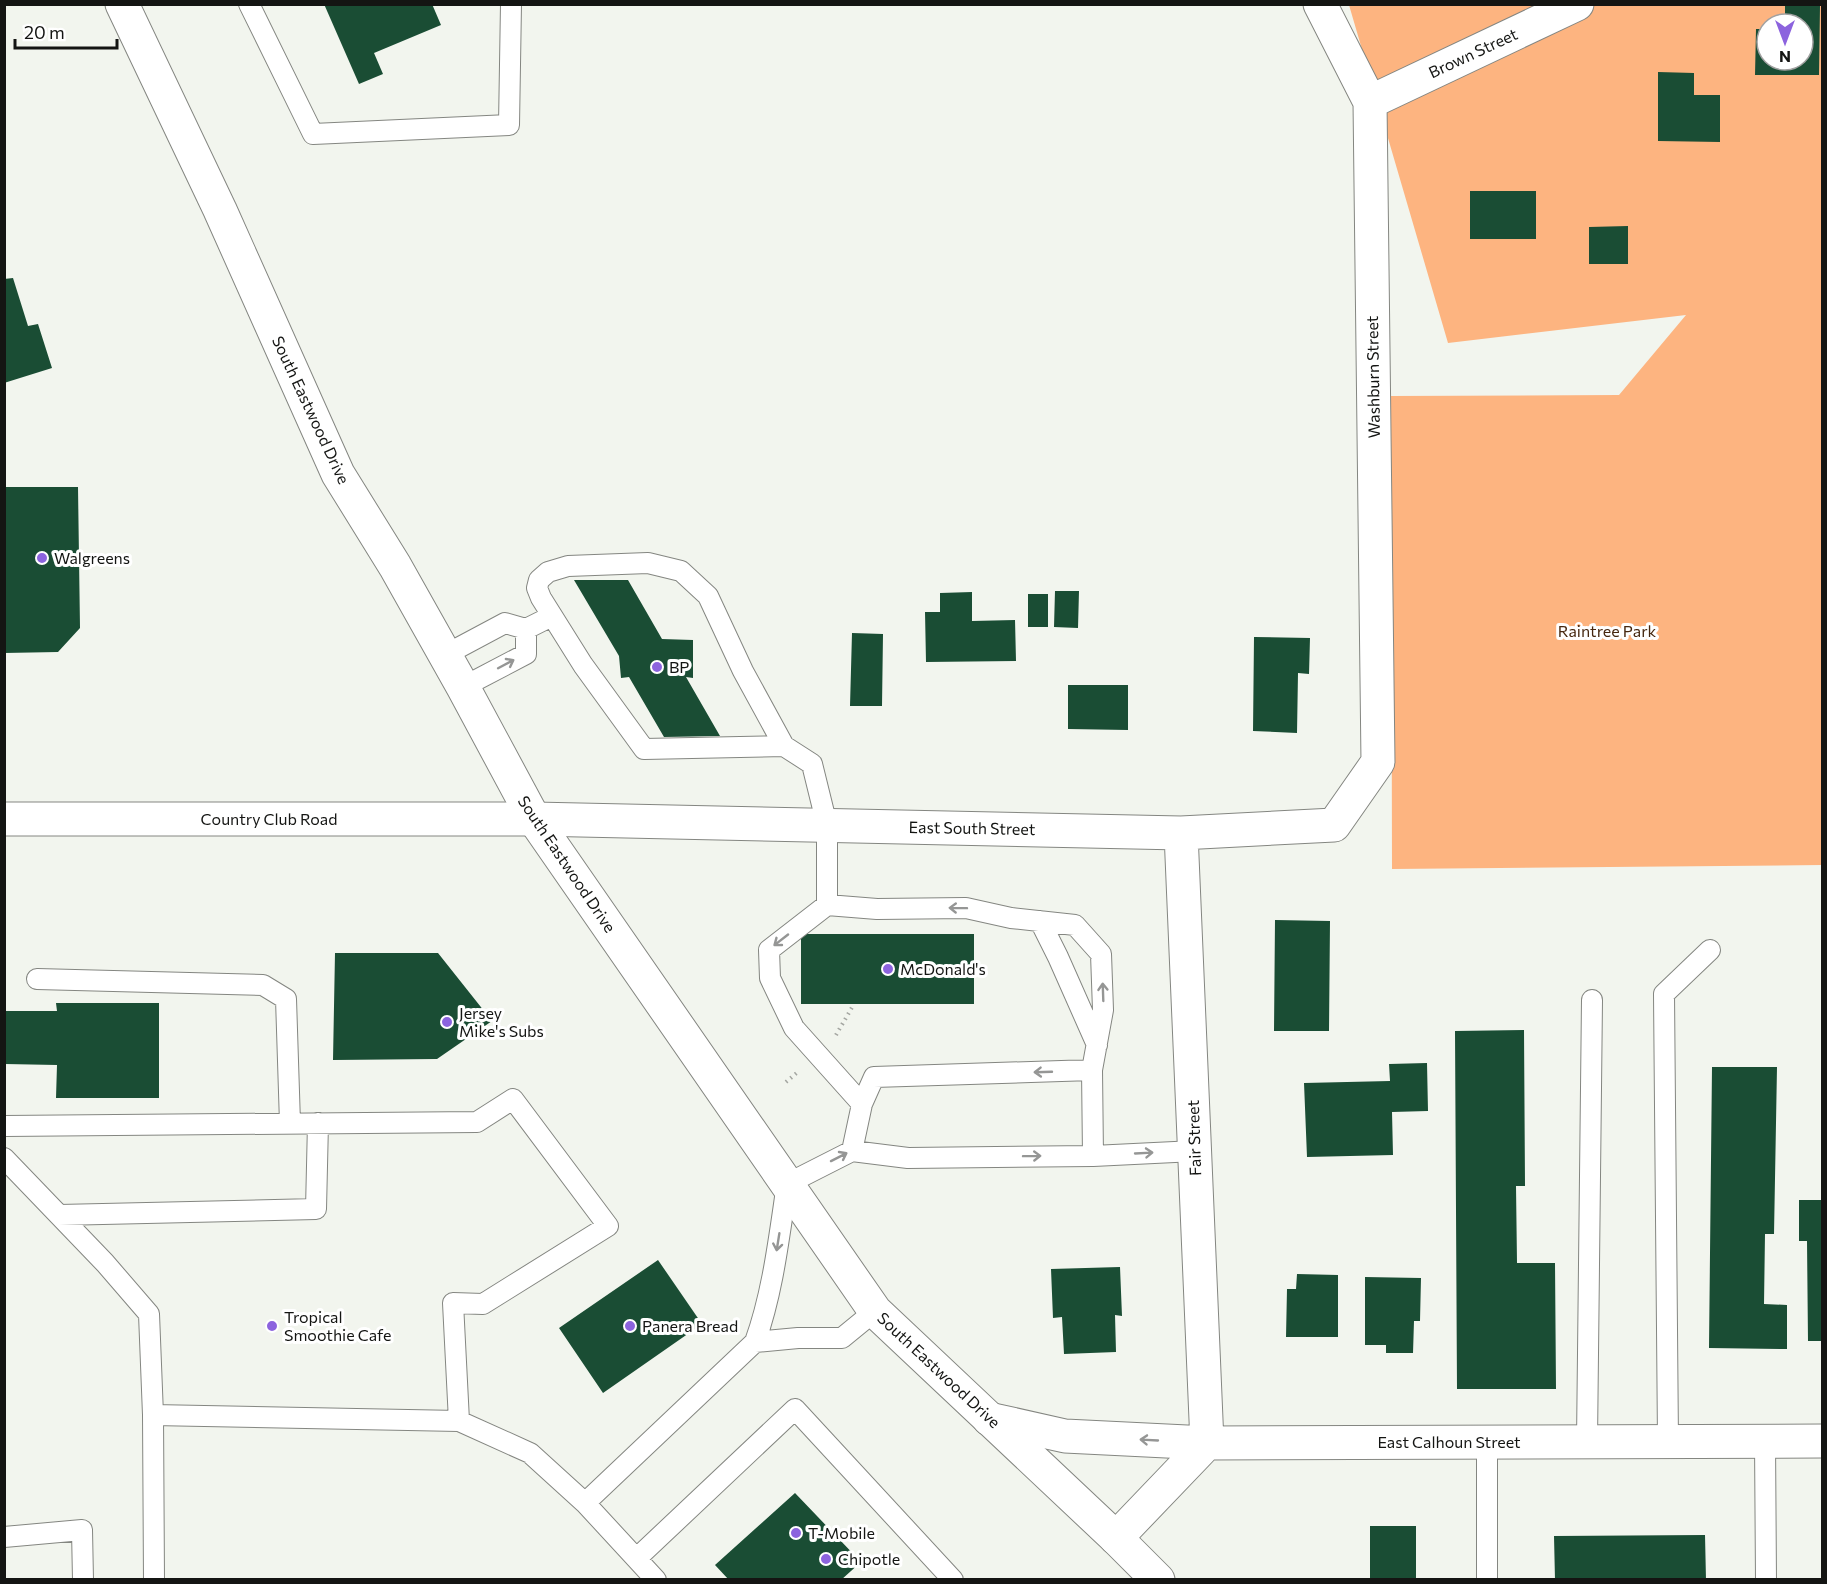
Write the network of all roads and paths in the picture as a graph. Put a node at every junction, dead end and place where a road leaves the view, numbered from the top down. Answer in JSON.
{"nodes":[{"id":1,"x":122,"y":4,"type":"edge"},
{"id":2,"x":249,"y":4,"type":"edge"},
{"id":3,"x":511,"y":4,"type":"edge"},
{"id":4,"x":1320,"y":4,"type":"edge"},
{"id":5,"x":1576,"y":4,"type":"edge"},
{"id":6,"x":1370,"y":102,"type":"junction"},
{"id":7,"x":552,"y":616,"type":"junction"},
{"id":8,"x":526,"y":629,"type":"junction"},
{"id":9,"x":445,"y":655,"type":"junction"},
{"id":10,"x":463,"y":687,"type":"junction"},
{"id":11,"x":784,"y":746,"type":"junction"},
{"id":12,"x":1378,"y":762,"type":"joint"},
{"id":13,"x":4,"y":819,"type":"edge"},
{"id":14,"x":534,"y":819,"type":"junction"},
{"id":15,"x":827,"y":825,"type":"junction"},
{"id":16,"x":1181,"y":833,"type":"junction"},
{"id":17,"x":827,"y":905,"type":"junction"},
{"id":18,"x":1040,"y":921,"type":"junction"},
{"id":19,"x":1710,"y":950,"type":"dead end"},
{"id":20,"x":37,"y":979,"type":"dead end"},
{"id":21,"x":1592,"y":1000,"type":"dead end"},
{"id":22,"x":1097,"y":1044,"type":"junction"},
{"id":23,"x":1092,"y":1070,"type":"junction"},
{"id":24,"x":862,"y":1104,"type":"junction"},
{"id":25,"x":290,"y":1124,"type":"junction"},
{"id":26,"x":318,"y":1124,"type":"junction"},
{"id":27,"x":4,"y":1126,"type":"edge"},
{"id":28,"x":852,"y":1150,"type":"junction"},
{"id":29,"x":1195,"y":1150,"type":"junction"},
{"id":30,"x":1093,"y":1156,"type":"junction"},
{"id":31,"x":4,"y":1158,"type":"edge"},
{"id":32,"x":787,"y":1184,"type":"junction"},
{"id":33,"x":59,"y":1215,"type":"junction"},
{"id":34,"x":875,"y":1311,"type":"junction"},
{"id":35,"x":755,"y":1342,"type":"junction"},
{"id":36,"x":153,"y":1414,"type":"junction"},
{"id":37,"x":989,"y":1419,"type":"junction"},
{"id":38,"x":459,"y":1421,"type":"junction"},
{"id":39,"x":1668,"y":1441,"type":"junction"},
{"id":40,"x":1765,"y":1441,"type":"junction"},
{"id":41,"x":1822,"y":1441,"type":"edge"},
{"id":42,"x":1487,"y":1442,"type":"junction"},
{"id":43,"x":1587,"y":1442,"type":"junction"},
{"id":44,"x":1207,"y":1443,"type":"junction"},
{"id":45,"x":585,"y":1503,"type":"junction"},
{"id":46,"x":4,"y":1537,"type":"edge"},
{"id":47,"x":1116,"y":1538,"type":"junction"},
{"id":48,"x":636,"y":1558,"type":"junction"},
{"id":49,"x":83,"y":1580,"type":"edge"},
{"id":50,"x":154,"y":1580,"type":"edge"},
{"id":51,"x":656,"y":1580,"type":"edge"},
{"id":52,"x":953,"y":1580,"type":"edge"},
{"id":53,"x":1158,"y":1580,"type":"edge"},
{"id":54,"x":1487,"y":1580,"type":"edge"},
{"id":55,"x":1766,"y":1580,"type":"edge"}],
"edges":[{"from":1,"to":9,"type":"street","name":"South Eastwood Drive"},
{"from":2,"to":3,"type":"lane"},
{"from":4,"to":6,"type":"street","name":"Washburn Street"},
{"from":5,"to":6,"type":"street","name":"Brown Street"},
{"from":6,"to":12,"type":"street","name":"Washburn Street"},
{"from":7,"to":8,"type":"lane"},
{"from":7,"to":11,"type":"lane"},
{"from":7,"to":11,"type":"lane"},
{"from":8,"to":9,"type":"lane"},
{"from":10,"to":8,"type":"lane","one_way":true},
{"from":9,"to":10,"type":"street","name":"South Eastwood Drive"},
{"from":10,"to":14,"type":"street","name":"South Eastwood Drive"},
{"from":11,"to":15,"type":"lane"},
{"from":12,"to":16,"type":"street","name":"East South Street"},
{"from":13,"to":14,"type":"street","name":"Country Club Road"},
{"from":14,"to":15,"type":"street","name":"East South Street"},
{"from":14,"to":32,"type":"street","name":"South Eastwood Drive"},
{"from":15,"to":16,"type":"street","name":"East South Street"},
{"from":15,"to":17,"type":"lane"},
{"from":16,"to":29,"type":"street","name":"Fair Street"},
{"from":18,"to":17,"type":"lane","one_way":true},
{"from":17,"to":24,"type":"lane","one_way":true},
{"from":18,"to":22,"type":"lane"},
{"from":22,"to":18,"type":"lane","one_way":true},
{"from":19,"to":39,"type":"lane"},
{"from":20,"to":25,"type":"lane"},
{"from":21,"to":43,"type":"lane"},
{"from":22,"to":23,"type":"lane"},
{"from":23,"to":24,"type":"lane","one_way":true},
{"from":23,"to":30,"type":"lane"},
{"from":24,"to":28,"type":"lane"},
{"from":25,"to":26,"type":"lane"},
{"from":25,"to":27,"type":"lane"},
{"from":26,"to":33,"type":"lane"},
{"from":26,"to":38,"type":"lane"},
{"from":28,"to":30,"type":"lane","one_way":true},
{"from":32,"to":28,"type":"lane","one_way":true},
{"from":30,"to":29,"type":"lane","one_way":true},
{"from":29,"to":44,"type":"street","name":"Fair Street"},
{"from":31,"to":33,"type":"lane"},
{"from":32,"to":34,"type":"street","name":"South Eastwood Drive"},
{"from":32,"to":35,"type":"lane","one_way":true},
{"from":33,"to":36,"type":"lane"},
{"from":34,"to":35,"type":"lane"},
{"from":34,"to":37,"type":"street","name":"South Eastwood Drive"},
{"from":35,"to":45,"type":"lane"},
{"from":36,"to":38,"type":"lane"},
{"from":36,"to":50,"type":"lane"},
{"from":44,"to":37,"type":"street","name":"East Calhoun Street","one_way":true},
{"from":37,"to":47,"type":"street","name":"South Eastwood Drive"},
{"from":38,"to":45,"type":"lane"},
{"from":39,"to":40,"type":"street","name":"East Calhoun Street"},
{"from":39,"to":43,"type":"street","name":"East Calhoun Street"},
{"from":40,"to":41,"type":"street","name":"East Calhoun Street"},
{"from":40,"to":55,"type":"lane"},
{"from":42,"to":43,"type":"street","name":"East Calhoun Street"},
{"from":42,"to":44,"type":"street","name":"East Calhoun Street"},
{"from":42,"to":54,"type":"lane"},
{"from":44,"to":47,"type":"street"},
{"from":45,"to":48,"type":"lane"},
{"from":46,"to":49,"type":"lane"},
{"from":47,"to":53,"type":"street","name":"South Eastwood Drive"},
{"from":48,"to":51,"type":"lane"},
{"from":48,"to":52,"type":"lane"}]}
